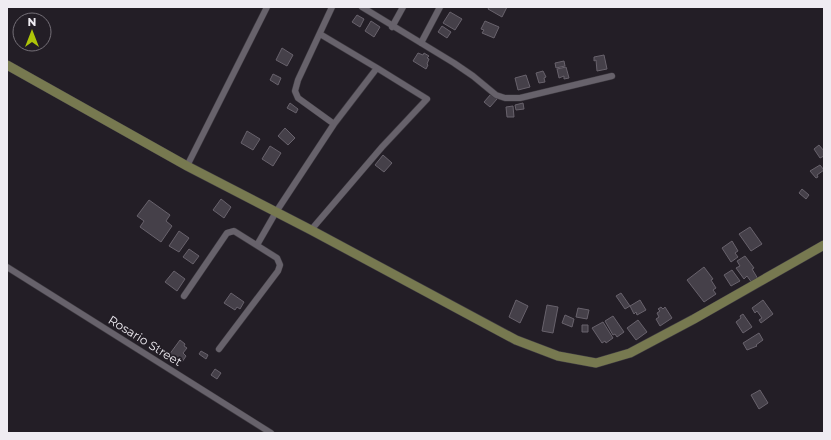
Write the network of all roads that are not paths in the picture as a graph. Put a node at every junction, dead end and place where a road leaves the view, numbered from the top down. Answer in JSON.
{"nodes":[{"id":1,"x":267,"y":7,"type":"edge"},
{"id":2,"x":332,"y":7,"type":"edge"},
{"id":3,"x":362,"y":7,"type":"edge"},
{"id":4,"x":403,"y":7,"type":"edge"},
{"id":5,"x":440,"y":7,"type":"edge"},
{"id":6,"x":369,"y":9,"type":"edge"},
{"id":7,"x":392,"y":27,"type":"junction"},
{"id":8,"x":320,"y":34,"type":"junction"},
{"id":9,"x":420,"y":43,"type":"junction"},
{"id":10,"x":7,"y":65,"type":"edge"},
{"id":11,"x":377,"y":68,"type":"junction"},
{"id":12,"x":612,"y":76,"type":"dead end"},
{"id":13,"x":334,"y":124,"type":"junction"},
{"id":14,"x":187,"y":166,"type":"junction"},
{"id":15,"x":276,"y":212,"type":"junction"},
{"id":16,"x":311,"y":230,"type":"junction"},
{"id":17,"x":257,"y":245,"type":"junction"},
{"id":18,"x":824,"y":245,"type":"edge"},
{"id":19,"x":7,"y":267,"type":"edge"},
{"id":20,"x":184,"y":296,"type":"dead end"},
{"id":21,"x":219,"y":349,"type":"dead end"},
{"id":22,"x":271,"y":433,"type":"edge"}],
"edges":[{"from":1,"to":14,"type":"street"},
{"from":2,"to":8,"type":"street"},
{"from":3,"to":6,"type":"street"},
{"from":4,"to":7,"type":"street"},
{"from":5,"to":9,"type":"street"},
{"from":6,"to":7,"type":"street"},
{"from":7,"to":9,"type":"street"},
{"from":8,"to":11,"type":"street"},
{"from":8,"to":13,"type":"street"},
{"from":9,"to":12,"type":"street"},
{"from":10,"to":14,"type":"street"},
{"from":11,"to":13,"type":"street"},
{"from":11,"to":16,"type":"street"},
{"from":13,"to":15,"type":"street"},
{"from":14,"to":15,"type":"street"},
{"from":15,"to":16,"type":"street"},
{"from":15,"to":17,"type":"street"},
{"from":16,"to":18,"type":"street"},
{"from":17,"to":20,"type":"street"},
{"from":17,"to":21,"type":"street"},
{"from":19,"to":22,"type":"street","name":"Rosario Street"}]}
